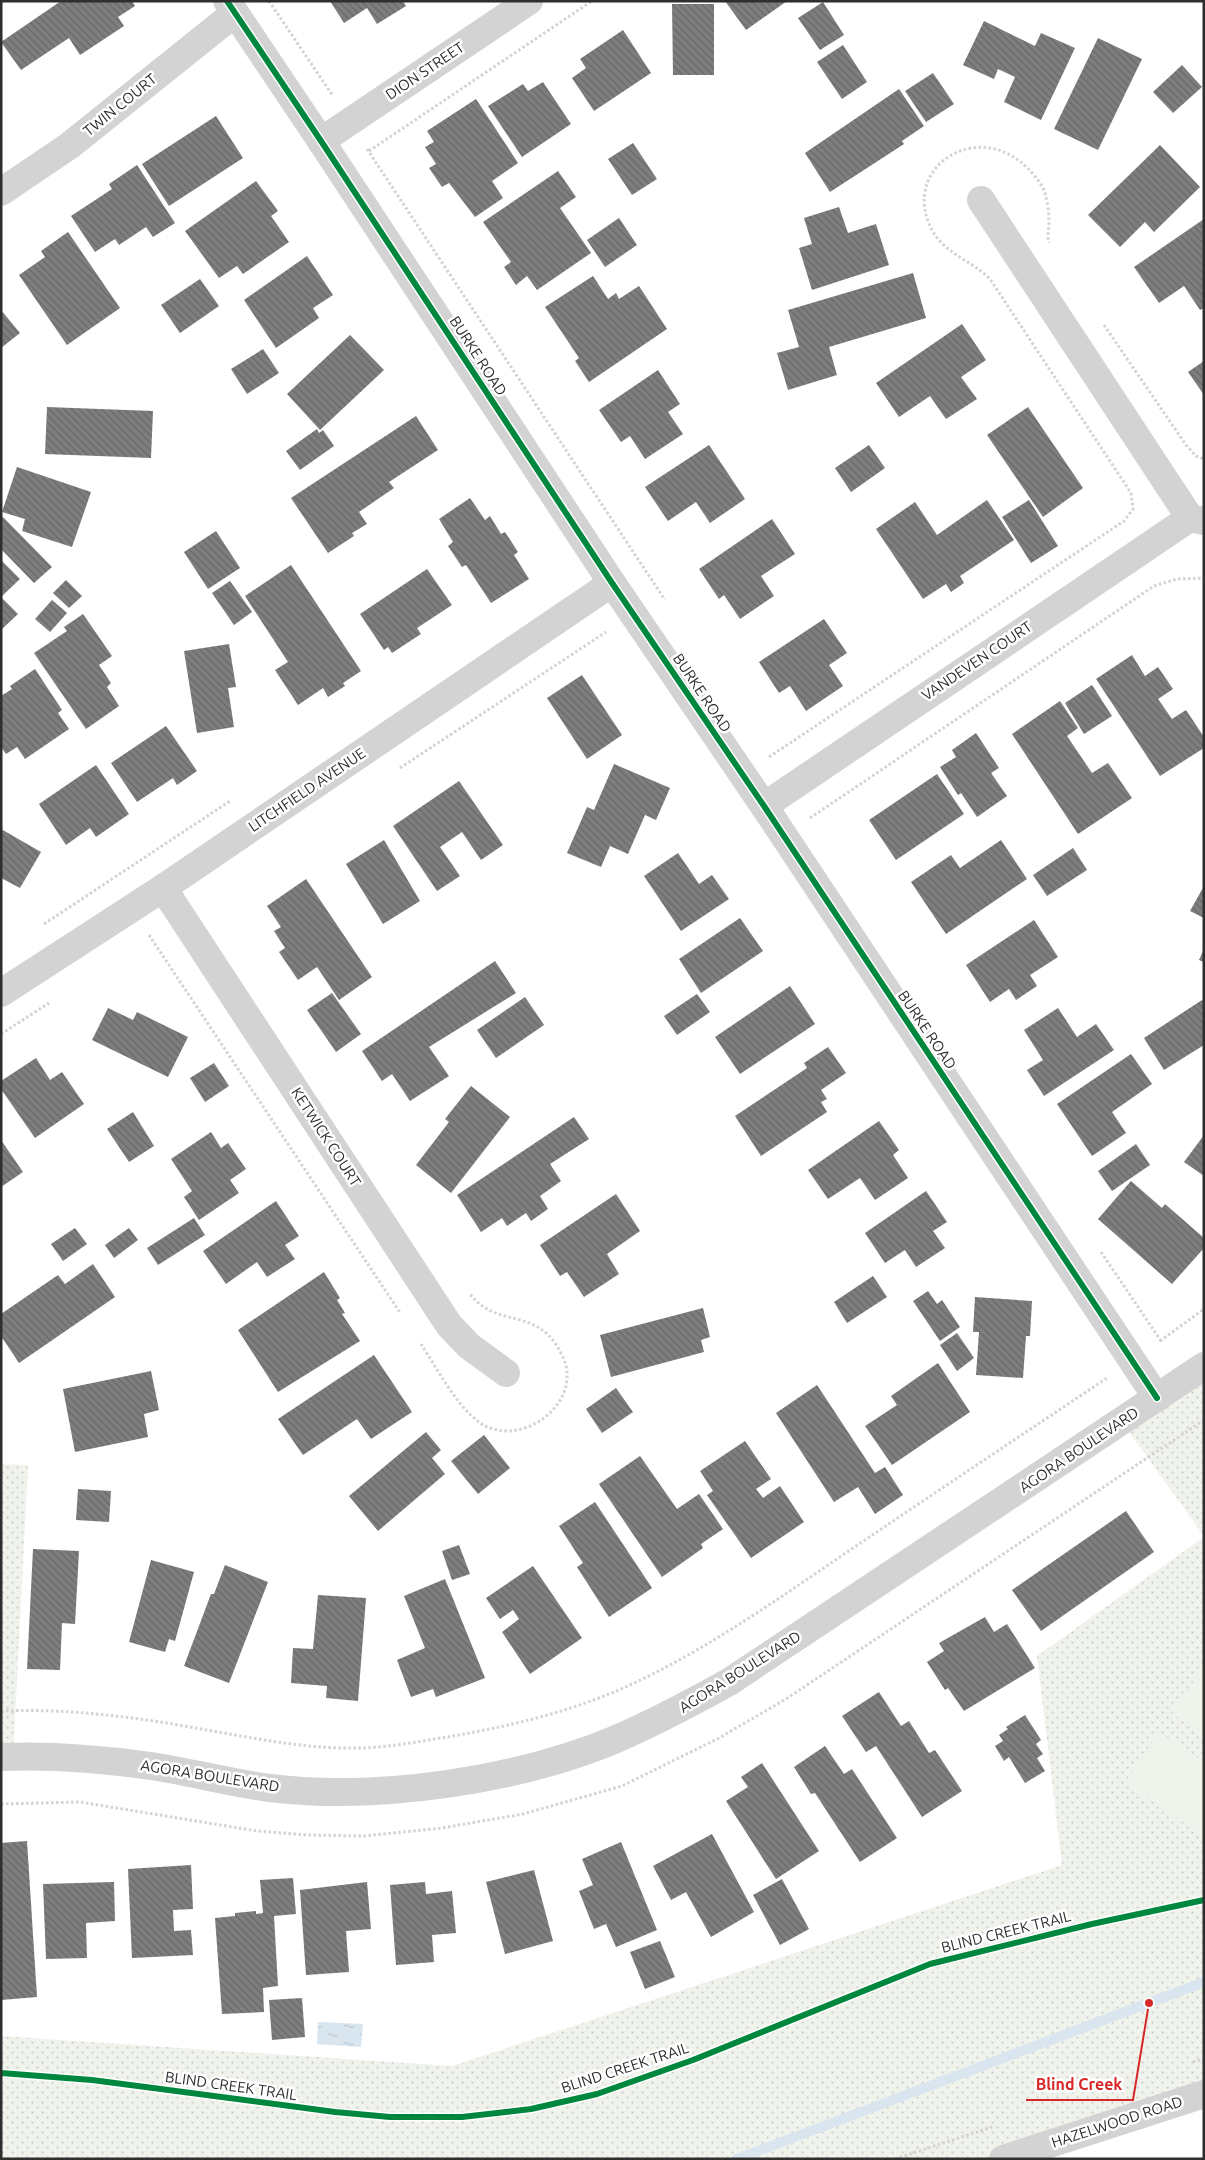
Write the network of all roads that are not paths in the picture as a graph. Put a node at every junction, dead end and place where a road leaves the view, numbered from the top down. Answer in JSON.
{"nodes":[{"id":1,"x":530,"y":1,"type":"edge"},
{"id":2,"x":231,"y":7,"type":"edge"},
{"id":3,"x":321,"y":141,"type":"junction"},
{"id":4,"x":1,"y":192,"type":"edge"},
{"id":5,"x":981,"y":200,"type":"dead end"},
{"id":6,"x":1197,"y":519,"type":"edge"},
{"id":7,"x":612,"y":583,"type":"junction"},
{"id":8,"x":764,"y":806,"type":"junction"},
{"id":9,"x":163,"y":888,"type":"junction"},
{"id":10,"x":1,"y":994,"type":"edge"},
{"id":11,"x":1204,"y":1366,"type":"edge"},
{"id":12,"x":506,"y":1373,"type":"dead end"},
{"id":13,"x":1157,"y":1398,"type":"junction"},
{"id":14,"x":1,"y":1757,"type":"edge"},
{"id":15,"x":1204,"y":2094,"type":"edge"},
{"id":16,"x":1003,"y":2159,"type":"edge"}],
"edges":[{"from":1,"to":3,"type":"street","name":"DION STREET"},
{"from":2,"to":3,"type":"street","name":"BURKE ROAD"},
{"from":2,"to":4,"type":"street","name":"TWIN COURT"},
{"from":3,"to":7,"type":"street","name":"BURKE ROAD"},
{"from":5,"to":6,"type":"street","name":"VANDEVEN COURT"},
{"from":6,"to":8,"type":"street","name":"VANDEVEN COURT"},
{"from":7,"to":8,"type":"street","name":"BURKE ROAD"},
{"from":7,"to":9,"type":"street","name":"LITCHFIELD AVENUE"},
{"from":8,"to":13,"type":"street","name":"BURKE ROAD"},
{"from":9,"to":10,"type":"street","name":"LITCHFIELD AVENUE"},
{"from":9,"to":12,"type":"street","name":"KETWICK COURT"},
{"from":11,"to":13,"type":"street","name":"AGORA BOULEVARD"},
{"from":13,"to":14,"type":"street","name":"AGORA BOULEVARD"},
{"from":15,"to":16,"type":"street","name":"HAZELWOOD ROAD"}]}
